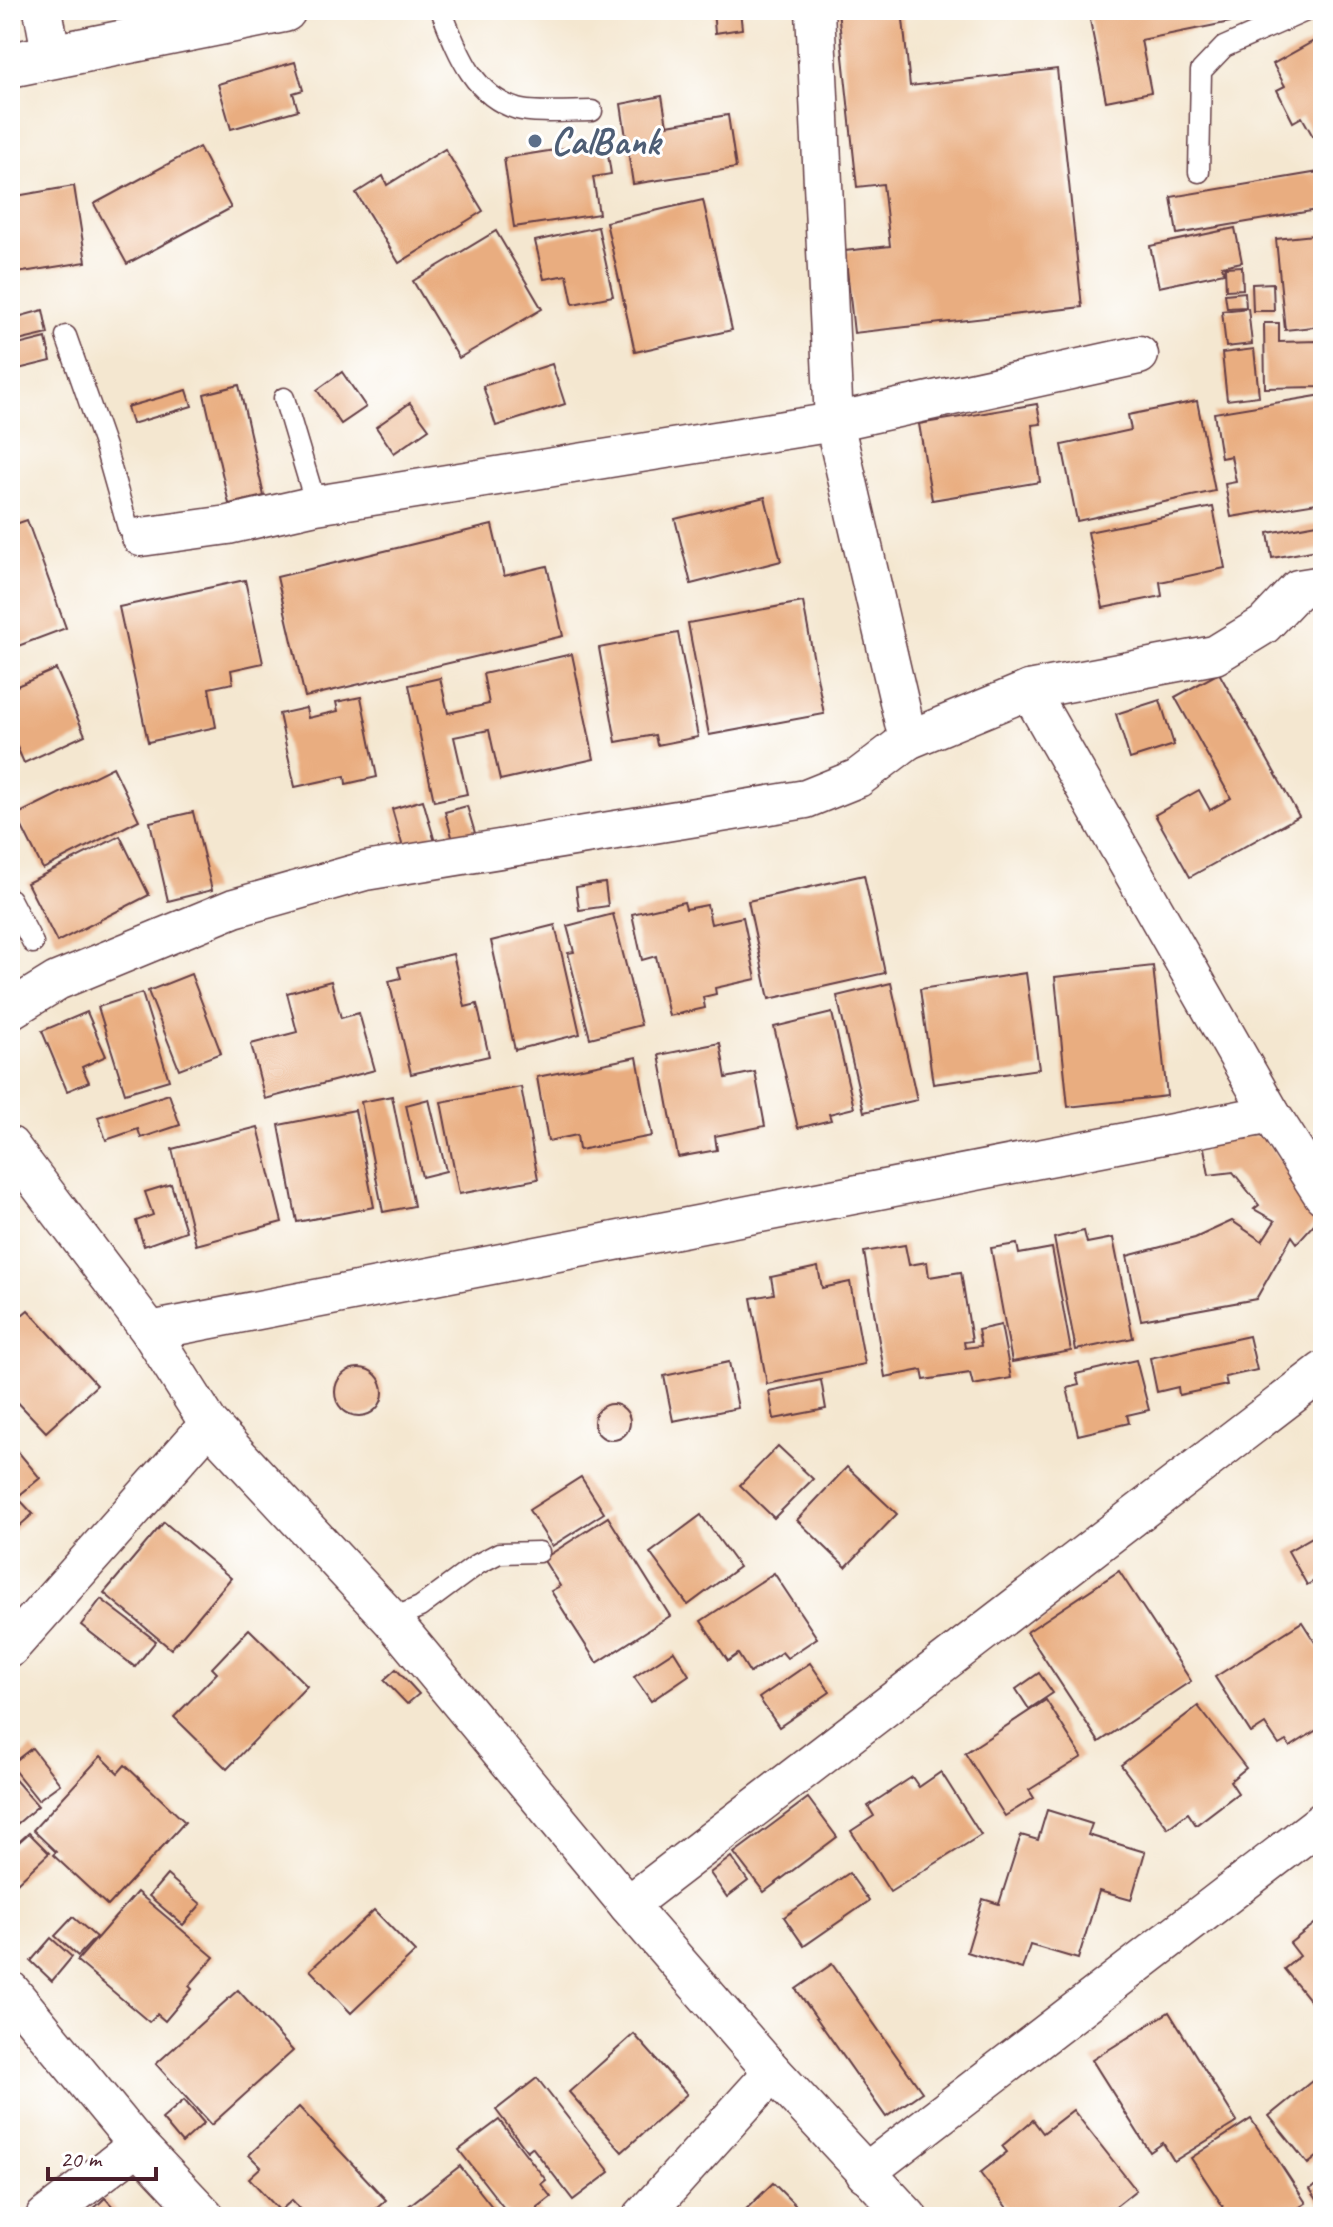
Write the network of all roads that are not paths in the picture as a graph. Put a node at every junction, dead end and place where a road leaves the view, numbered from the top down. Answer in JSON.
{"nodes":[{"id":1,"x":43,"y":10,"type":"edge"},
{"id":2,"x":284,"y":10,"type":"edge"},
{"id":3,"x":441,"y":10,"type":"edge"},
{"id":4,"x":815,"y":10,"type":"edge"},
{"id":5,"x":1308,"y":10,"type":"edge"},
{"id":6,"x":52,"y":58,"type":"junction"},
{"id":7,"x":10,"y":65,"type":"edge"},
{"id":8,"x":592,"y":111,"type":"dead end"},
{"id":9,"x":1199,"y":172,"type":"dead end"},
{"id":10,"x":66,"y":336,"type":"dead end"},
{"id":11,"x":1139,"y":355,"type":"dead end"},
{"id":12,"x":284,"y":398,"type":"dead end"},
{"id":13,"x":834,"y":422,"type":"junction"},
{"id":14,"x":316,"y":505,"type":"junction"},
{"id":15,"x":141,"y":537,"type":"joint"},
{"id":16,"x":1323,"y":585,"type":"edge"},
{"id":17,"x":1029,"y":690,"type":"junction"},
{"id":18,"x":908,"y":740,"type":"junction"},
{"id":19,"x":10,"y":899,"type":"edge"},
{"id":20,"x":33,"y":943,"type":"dead end"},
{"id":21,"x":10,"y":1010,"type":"edge"},
{"id":22,"x":1271,"y":1114,"type":"junction"},
{"id":23,"x":10,"y":1146,"type":"edge"},
{"id":24,"x":1323,"y":1195,"type":"edge"},
{"id":25,"x":150,"y":1331,"type":"junction"},
{"id":26,"x":1323,"y":1371,"type":"edge"},
{"id":27,"x":209,"y":1424,"type":"junction"},
{"id":28,"x":539,"y":1552,"type":"dead end"},
{"id":29,"x":391,"y":1619,"type":"junction"},
{"id":30,"x":10,"y":1648,"type":"edge"},
{"id":31,"x":1323,"y":1821,"type":"edge"},
{"id":32,"x":628,"y":1905,"type":"junction"},
{"id":33,"x":10,"y":1990,"type":"edge"},
{"id":34,"x":773,"y":2072,"type":"junction"},
{"id":35,"x":138,"y":2145,"type":"junction"},
{"id":36,"x":865,"y":2173,"type":"junction"},
{"id":37,"x":45,"y":2217,"type":"edge"},
{"id":38,"x":206,"y":2217,"type":"edge"},
{"id":39,"x":642,"y":2217,"type":"edge"},
{"id":40,"x":908,"y":2217,"type":"edge"}],
"edges":[{"from":1,"to":6,"type":"street"},
{"from":2,"to":6,"type":"main road"},
{"from":3,"to":8,"type":"lane"},
{"from":4,"to":13,"type":"street"},
{"from":5,"to":9,"type":"lane"},
{"from":6,"to":7,"type":"main road"},
{"from":10,"to":15,"type":"lane"},
{"from":11,"to":13,"type":"street"},
{"from":12,"to":14,"type":"lane"},
{"from":13,"to":14,"type":"street"},
{"from":13,"to":18,"type":"street"},
{"from":14,"to":15,"type":"street"},
{"from":16,"to":17,"type":"street"},
{"from":17,"to":18,"type":"street"},
{"from":17,"to":22,"type":"street"},
{"from":18,"to":21,"type":"street"},
{"from":19,"to":20,"type":"lane"},
{"from":22,"to":24,"type":"street"},
{"from":22,"to":25,"type":"street"},
{"from":23,"to":25,"type":"street"},
{"from":25,"to":27,"type":"street"},
{"from":26,"to":32,"type":"street"},
{"from":27,"to":29,"type":"street"},
{"from":27,"to":30,"type":"street"},
{"from":28,"to":29,"type":"lane"},
{"from":29,"to":32,"type":"street"},
{"from":31,"to":36,"type":"street"},
{"from":32,"to":34,"type":"street"},
{"from":33,"to":35,"type":"street"},
{"from":34,"to":36,"type":"street"},
{"from":34,"to":39,"type":"street"},
{"from":35,"to":37,"type":"street"},
{"from":35,"to":38,"type":"street"},
{"from":36,"to":40,"type":"street"}]}
